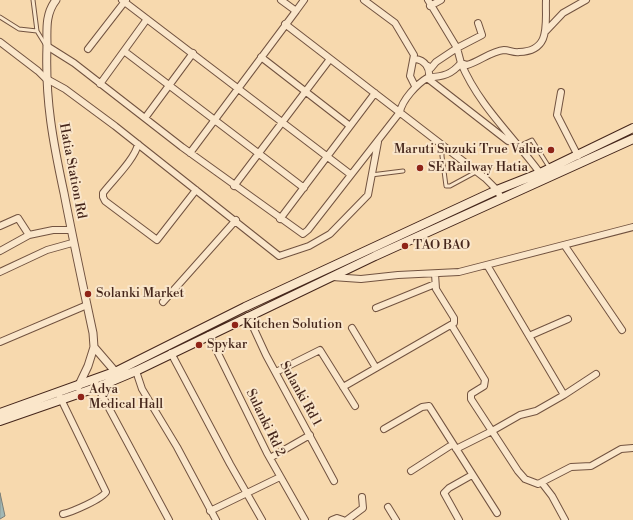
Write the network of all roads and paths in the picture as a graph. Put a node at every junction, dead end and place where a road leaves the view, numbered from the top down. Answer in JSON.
{"nodes":[{"id":1,"x":33,"y":0,"type":"edge"},
{"id":2,"x":56,"y":0,"type":"edge"},
{"id":3,"x":281,"y":0,"type":"edge"},
{"id":4,"x":304,"y":0,"type":"edge"},
{"id":5,"x":364,"y":0,"type":"edge"},
{"id":6,"x":442,"y":0,"type":"edge"},
{"id":7,"x":546,"y":0,"type":"edge"},
{"id":8,"x":586,"y":0,"type":"edge"},
{"id":9,"x":124,"y":1,"type":"edge"},
{"id":10,"x":50,"y":3,"type":"edge"},
{"id":11,"x":429,"y":3,"type":"edge"},
{"id":12,"x":296,"y":11,"type":"junction"},
{"id":13,"x":0,"y":17,"type":"edge"},
{"id":14,"x":147,"y":19,"type":"junction"},
{"id":15,"x":478,"y":23,"type":"dead end"},
{"id":16,"x":285,"y":24,"type":"junction"},
{"id":17,"x":37,"y":32,"type":"junction"},
{"id":18,"x":545,"y":32,"type":"junction"},
{"id":19,"x":0,"y":42,"type":"edge"},
{"id":20,"x":47,"y":46,"type":"junction"},
{"id":21,"x":457,"y":48,"type":"junction"},
{"id":22,"x":88,"y":49,"type":"dead end"},
{"id":23,"x":124,"y":51,"type":"junction"},
{"id":24,"x":193,"y":53,"type":"junction"},
{"id":25,"x":261,"y":57,"type":"junction"},
{"id":26,"x":330,"y":59,"type":"junction"},
{"id":27,"x":415,"y":60,"type":"junction"},
{"id":28,"x":461,"y":63,"type":"junction"},
{"id":29,"x":428,"y":66,"type":"junction"},
{"id":30,"x":45,"y":78,"type":"junction"},
{"id":31,"x":428,"y":78,"type":"junction"},
{"id":32,"x":100,"y":84,"type":"junction"},
{"id":33,"x":169,"y":86,"type":"junction"},
{"id":34,"x":415,"y":86,"type":"junction"},
{"id":35,"x":238,"y":87,"type":"junction"},
{"id":36,"x":307,"y":91,"type":"junction"},
{"id":37,"x":561,"y":92,"type":"dead end"},
{"id":38,"x":375,"y":93,"type":"junction"},
{"id":39,"x":400,"y":112,"type":"junction"},
{"id":40,"x":145,"y":118,"type":"junction"},
{"id":41,"x":214,"y":119,"type":"junction"},
{"id":42,"x":282,"y":123,"type":"junction"},
{"id":43,"x":350,"y":126,"type":"junction"},
{"id":44,"x":633,"y":128,"type":"edge"},
{"id":45,"x":379,"y":139,"type":"junction"},
{"id":46,"x":633,"y":139,"type":"edge"},
{"id":47,"x":508,"y":141,"type":"dead end"},
{"id":48,"x":138,"y":144,"type":"junction"},
{"id":49,"x":442,"y":145,"type":"junction"},
{"id":50,"x":519,"y":146,"type":"junction"},
{"id":51,"x":190,"y":153,"type":"junction"},
{"id":52,"x":258,"y":154,"type":"junction"},
{"id":53,"x":578,"y":156,"type":"junction"},
{"id":54,"x":328,"y":157,"type":"junction"},
{"id":55,"x":550,"y":168,"type":"junction"},
{"id":56,"x":403,"y":171,"type":"dead end"},
{"id":57,"x":476,"y":172,"type":"junction"},
{"id":58,"x":540,"y":173,"type":"junction"},
{"id":59,"x":350,"y":174,"type":"junction"},
{"id":60,"x":371,"y":175,"type":"junction"},
{"id":61,"x":234,"y":186,"type":"junction"},
{"id":62,"x":304,"y":188,"type":"junction"},
{"id":63,"x":196,"y":190,"type":"junction"},
{"id":64,"x":497,"y":190,"type":"junction"},
{"id":65,"x":501,"y":198,"type":"junction"},
{"id":66,"x":280,"y":219,"type":"junction"},
{"id":67,"x":236,"y":220,"type":"junction"},
{"id":68,"x":0,"y":226,"type":"edge"},
{"id":69,"x":633,"y":226,"type":"edge"},
{"id":70,"x":70,"y":230,"type":"junction"},
{"id":71,"x":29,"y":235,"type":"junction"},
{"id":72,"x":72,"y":243,"type":"junction"},
{"id":73,"x":565,"y":246,"type":"junction"},
{"id":74,"x":0,"y":251,"type":"edge"},
{"id":75,"x":487,"y":265,"type":"junction"},
{"id":76,"x":0,"y":272,"type":"edge"},
{"id":77,"x":435,"y":274,"type":"junction"},
{"id":78,"x":330,"y":277,"type":"junction"},
{"id":79,"x":435,"y":284,"type":"junction"},
{"id":80,"x":163,"y":302,"type":"dead end"},
{"id":81,"x":87,"y":305,"type":"junction"},
{"id":82,"x":376,"y":308,"type":"dead end"},
{"id":83,"x":248,"y":316,"type":"junction"},
{"id":84,"x":568,"y":319,"type":"dead end"},
{"id":85,"x":452,"y":326,"type":"junction"},
{"id":86,"x":352,"y":328,"type":"dead end"},
{"id":87,"x":622,"y":330,"type":"dead end"},
{"id":88,"x":209,"y":335,"type":"junction"},
{"id":89,"x":529,"y":336,"type":"junction"},
{"id":90,"x":0,"y":342,"type":"edge"},
{"id":91,"x":94,"y":347,"type":"junction"},
{"id":92,"x":171,"y":353,"type":"junction"},
{"id":93,"x":376,"y":368,"type":"junction"},
{"id":94,"x":136,"y":371,"type":"junction"},
{"id":95,"x":276,"y":372,"type":"junction"},
{"id":96,"x":118,"y":374,"type":"junction"},
{"id":97,"x":596,"y":374,"type":"dead end"},
{"id":98,"x":96,"y":384,"type":"junction"},
{"id":99,"x":343,"y":387,"type":"junction"},
{"id":100,"x":79,"y":390,"type":"junction"},
{"id":101,"x":564,"y":395,"type":"junction"},
{"id":102,"x":60,"y":397,"type":"junction"},
{"id":103,"x":355,"y":406,"type":"dead end"},
{"id":104,"x":0,"y":413,"type":"edge"},
{"id":105,"x":0,"y":421,"type":"edge"},
{"id":106,"x":384,"y":429,"type":"dead end"},
{"id":107,"x":492,"y":432,"type":"junction"},
{"id":108,"x":310,"y":435,"type":"junction"},
{"id":109,"x":455,"y":447,"type":"junction"},
{"id":110,"x":633,"y":448,"type":"edge"},
{"id":111,"x":270,"y":458,"type":"junction"},
{"id":112,"x":411,"y":471,"type":"dead end"},
{"id":113,"x":472,"y":475,"type":"junction"},
{"id":114,"x":280,"y":477,"type":"junction"},
{"id":115,"x":334,"y":481,"type":"dead end"},
{"id":116,"x":542,"y":483,"type":"junction"},
{"id":117,"x":247,"y":493,"type":"junction"},
{"id":118,"x":362,"y":497,"type":"dead end"},
{"id":119,"x":388,"y":507,"type":"dead end"},
{"id":120,"x":210,"y":511,"type":"junction"},
{"id":121,"x":496,"y":513,"type":"dead end"},
{"id":122,"x":63,"y":514,"type":"dead end"},
{"id":123,"x":169,"y":520,"type":"edge"},
{"id":124,"x":216,"y":520,"type":"edge"},
{"id":125,"x":262,"y":520,"type":"edge"},
{"id":126,"x":304,"y":520,"type":"edge"},
{"id":127,"x":332,"y":520,"type":"edge"},
{"id":128,"x":343,"y":520,"type":"edge"},
{"id":129,"x":347,"y":520,"type":"edge"},
{"id":130,"x":396,"y":520,"type":"edge"},
{"id":131,"x":459,"y":520,"type":"edge"},
{"id":132,"x":565,"y":520,"type":"edge"}],
"edges":[{"from":1,"to":17,"type":"lane"},
{"from":2,"to":10,"type":"street","name":"Hatia Station Rd"},
{"from":3,"to":12,"type":"street"},
{"from":4,"to":12,"type":"street"},
{"from":5,"to":27,"type":"street"},
{"from":6,"to":11,"type":"street"},
{"from":7,"to":18,"type":"street"},
{"from":8,"to":18,"type":"street"},
{"from":9,"to":14,"type":"street"},
{"from":9,"to":22,"type":"street"},
{"from":10,"to":20,"type":"street","name":"Hatia Station Rd"},
{"from":11,"to":21,"type":"street"},
{"from":12,"to":16,"type":"street"},
{"from":13,"to":17,"type":"lane"},
{"from":14,"to":23,"type":"street"},
{"from":14,"to":24,"type":"street"},
{"from":15,"to":21,"type":"street"},
{"from":16,"to":25,"type":"street"},
{"from":16,"to":26,"type":"street"},
{"from":17,"to":20,"type":"lane"},
{"from":18,"to":28,"type":"street"},
{"from":19,"to":30,"type":"street"},
{"from":20,"to":30,"type":"street","name":"Hatia Station Rd"},
{"from":20,"to":32,"type":"street"},
{"from":21,"to":28,"type":"street"},
{"from":21,"to":29,"type":"street"},
{"from":23,"to":32,"type":"street"},
{"from":23,"to":33,"type":"street"},
{"from":24,"to":33,"type":"street"},
{"from":24,"to":35,"type":"street"},
{"from":25,"to":35,"type":"street"},
{"from":25,"to":36,"type":"street"},
{"from":26,"to":36,"type":"street"},
{"from":26,"to":38,"type":"street"},
{"from":27,"to":29,"type":"street"},
{"from":27,"to":34,"type":"street"},
{"from":28,"to":31,"type":"street"},
{"from":28,"to":50,"type":"street"},
{"from":29,"to":31,"type":"street"},
{"from":30,"to":48,"type":"street"},
{"from":30,"to":70,"type":"street","name":"Hatia Station Rd"},
{"from":31,"to":34,"type":"street"},
{"from":31,"to":47,"type":"street"},
{"from":32,"to":40,"type":"street"},
{"from":33,"to":40,"type":"street"},
{"from":33,"to":41,"type":"street"},
{"from":34,"to":39,"type":"street"},
{"from":35,"to":41,"type":"street"},
{"from":35,"to":42,"type":"street"},
{"from":36,"to":42,"type":"street"},
{"from":36,"to":43,"type":"street"},
{"from":37,"to":53,"type":"street"},
{"from":38,"to":39,"type":"street"},
{"from":38,"to":43,"type":"street"},
{"from":39,"to":45,"type":"street"},
{"from":39,"to":49,"type":"street"},
{"from":40,"to":51,"type":"street"},
{"from":41,"to":51,"type":"street"},
{"from":41,"to":52,"type":"street"},
{"from":42,"to":52,"type":"street"},
{"from":42,"to":54,"type":"street"},
{"from":43,"to":54,"type":"street"},
{"from":44,"to":53,"type":"main road"},
{"from":45,"to":59,"type":"street"},
{"from":45,"to":60,"type":"street"},
{"from":46,"to":65,"type":"main road"},
{"from":48,"to":63,"type":"street"},
{"from":48,"to":63,"type":"street"},
{"from":49,"to":57,"type":"street"},
{"from":49,"to":57,"type":"lane"},
{"from":50,"to":55,"type":"lane"},
{"from":50,"to":58,"type":"street"},
{"from":51,"to":61,"type":"street"},
{"from":52,"to":61,"type":"street"},
{"from":52,"to":62,"type":"street"},
{"from":53,"to":55,"type":"main road"},
{"from":54,"to":59,"type":"street"},
{"from":54,"to":62,"type":"street"},
{"from":55,"to":58,"type":"main road"},
{"from":56,"to":60,"type":"lane"},
{"from":57,"to":64,"type":"street"},
{"from":58,"to":64,"type":"main road"},
{"from":59,"to":66,"type":"street"},
{"from":60,"to":67,"type":"street"},
{"from":61,"to":66,"type":"street"},
{"from":62,"to":66,"type":"street"},
{"from":63,"to":67,"type":"street"},
{"from":64,"to":65,"type":"street"},
{"from":64,"to":96,"type":"main road"},
{"from":65,"to":78,"type":"main road"},
{"from":67,"to":80,"type":"street"},
{"from":68,"to":71,"type":"street"},
{"from":69,"to":73,"type":"street"},
{"from":70,"to":71,"type":"street"},
{"from":70,"to":72,"type":"street","name":"Hatia Station Rd"},
{"from":71,"to":74,"type":"street"},
{"from":72,"to":76,"type":"street"},
{"from":72,"to":81,"type":"street","name":"Hatia Station Rd"},
{"from":73,"to":75,"type":"street"},
{"from":73,"to":87,"type":"street"},
{"from":75,"to":77,"type":"street"},
{"from":75,"to":89,"type":"street"},
{"from":77,"to":78,"type":"street"},
{"from":77,"to":79,"type":"street"},
{"from":78,"to":83,"type":"main road"},
{"from":79,"to":82,"type":"street"},
{"from":79,"to":85,"type":"street"},
{"from":81,"to":90,"type":"street"},
{"from":81,"to":91,"type":"street","name":"Hatia Station Rd"},
{"from":83,"to":88,"type":"main road"},
{"from":83,"to":95,"type":"street","name":"Sulanki Rd 1"},
{"from":84,"to":89,"type":"street"},
{"from":85,"to":93,"type":"street"},
{"from":85,"to":107,"type":"street"},
{"from":86,"to":93,"type":"street"},
{"from":88,"to":92,"type":"main road"},
{"from":88,"to":111,"type":"street","name":"Sulanki Rd 2"},
{"from":89,"to":101,"type":"street"},
{"from":91,"to":96,"type":"street"},
{"from":91,"to":100,"type":"street"},
{"from":92,"to":94,"type":"main road"},
{"from":92,"to":117,"type":"street"},
{"from":93,"to":99,"type":"street"},
{"from":94,"to":96,"type":"main road"},
{"from":94,"to":120,"type":"street"},
{"from":95,"to":99,"type":"street"},
{"from":95,"to":108,"type":"street","name":"Sulanki Rd 1"},
{"from":96,"to":98,"type":"main road"},
{"from":97,"to":101,"type":"street"},
{"from":98,"to":100,"type":"main road"},
{"from":98,"to":123,"type":"street"},
{"from":99,"to":103,"type":"street"},
{"from":100,"to":102,"type":"main road"},
{"from":101,"to":107,"type":"street"},
{"from":102,"to":104,"type":"main road"},
{"from":102,"to":105,"type":"main road"},
{"from":102,"to":122,"type":"street"},
{"from":106,"to":109,"type":"street"},
{"from":107,"to":109,"type":"street"},
{"from":107,"to":116,"type":"street"},
{"from":108,"to":111,"type":"street"},
{"from":108,"to":115,"type":"street","name":"Sulanki Rd 1"},
{"from":109,"to":112,"type":"street"},
{"from":109,"to":113,"type":"street"},
{"from":110,"to":116,"type":"street"},
{"from":111,"to":114,"type":"street","name":"Sulanki Rd 2"},
{"from":113,"to":121,"type":"street"},
{"from":113,"to":131,"type":"street"},
{"from":114,"to":117,"type":"street"},
{"from":114,"to":126,"type":"street","name":"Sulanki Rd 2"},
{"from":116,"to":132,"type":"street"},
{"from":117,"to":120,"type":"street"},
{"from":117,"to":125,"type":"street"},
{"from":118,"to":129,"type":"street"},
{"from":119,"to":130,"type":"street"},
{"from":120,"to":124,"type":"street"},
{"from":127,"to":128,"type":"street"}]}
